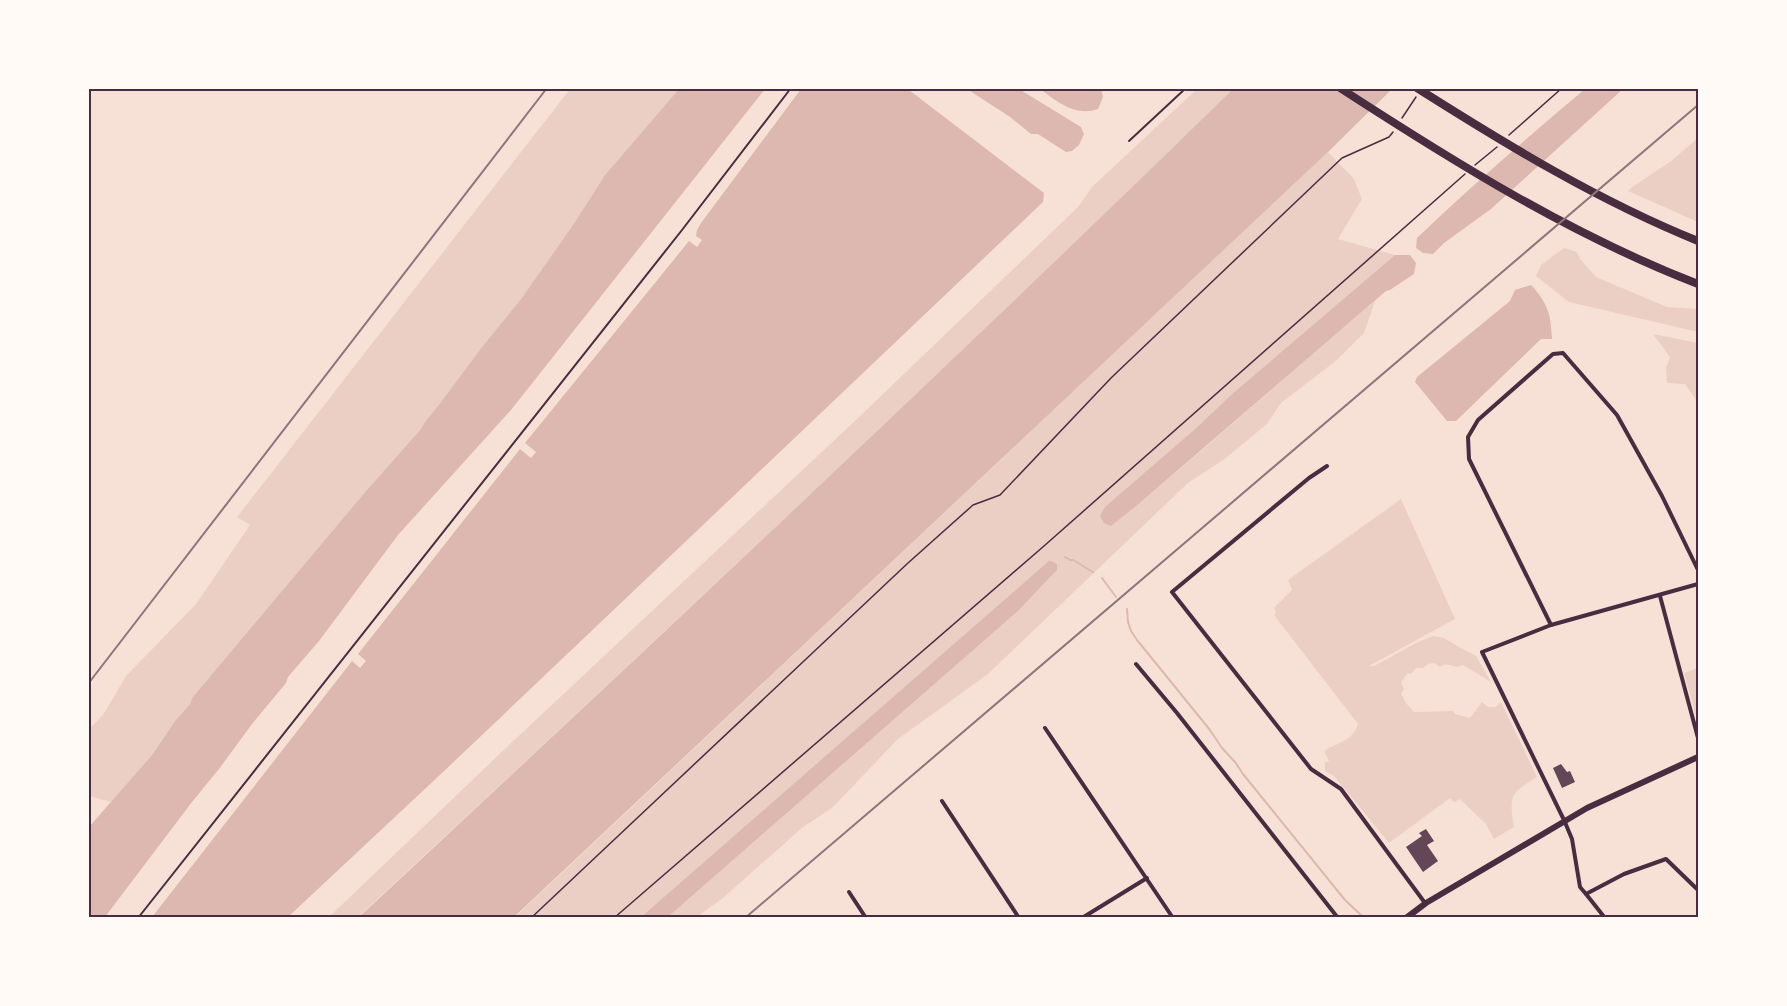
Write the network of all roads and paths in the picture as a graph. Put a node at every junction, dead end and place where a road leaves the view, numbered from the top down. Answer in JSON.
{"nodes":[{"id":1,"x":791,"y":88,"type":"edge"},
{"id":2,"x":1186,"y":88,"type":"edge"},
{"id":3,"x":1340,"y":88,"type":"edge"},
{"id":4,"x":1417,"y":88,"type":"edge"},
{"id":5,"x":1562,"y":88,"type":"edge"},
{"id":6,"x":1415,"y":98,"type":"dead end"},
{"id":7,"x":1402,"y":118,"type":"dead end"},
{"id":8,"x":1396,"y":127,"type":"dead end"},
{"id":9,"x":1129,"y":141,"type":"dead end"},
{"id":10,"x":1476,"y":164,"type":"dead end"},
{"id":11,"x":1468,"y":172,"type":"dead end"},
{"id":12,"x":1698,"y":241,"type":"edge"},
{"id":13,"x":1698,"y":284,"type":"edge"},
{"id":14,"x":1327,"y":466,"type":"dead end"},
{"id":15,"x":1698,"y":570,"type":"edge"},
{"id":16,"x":1698,"y":584,"type":"edge"},
{"id":17,"x":1660,"y":596,"type":"junction"},
{"id":18,"x":1551,"y":625,"type":"junction"},
{"id":19,"x":1136,"y":664,"type":"dead end"},
{"id":20,"x":1045,"y":728,"type":"dead end"},
{"id":21,"x":1698,"y":738,"type":"edge"},
{"id":22,"x":1698,"y":757,"type":"edge"},
{"id":23,"x":942,"y":801,"type":"dead end"},
{"id":24,"x":1564,"y":820,"type":"junction"},
{"id":25,"x":1147,"y":878,"type":"junction"},
{"id":26,"x":1698,"y":890,"type":"edge"},
{"id":27,"x":849,"y":892,"type":"dead end"},
{"id":28,"x":1586,"y":894,"type":"junction"},
{"id":29,"x":1426,"y":903,"type":"junction"},
{"id":30,"x":138,"y":918,"type":"edge"},
{"id":31,"x":531,"y":918,"type":"edge"},
{"id":32,"x":614,"y":918,"type":"edge"},
{"id":33,"x":866,"y":918,"type":"edge"},
{"id":34,"x":1019,"y":918,"type":"edge"},
{"id":35,"x":1082,"y":918,"type":"edge"},
{"id":36,"x":1173,"y":918,"type":"edge"},
{"id":37,"x":1338,"y":918,"type":"edge"},
{"id":38,"x":1406,"y":918,"type":"edge"},
{"id":39,"x":1605,"y":918,"type":"edge"}],
"edges":[{"from":1,"to":30,"type":"lane"},
{"from":2,"to":9,"type":"lane"},
{"from":3,"to":13,"type":"highway"},
{"from":4,"to":12,"type":"highway"},
{"from":5,"to":10,"type":"path"},
{"from":6,"to":7,"type":"path"},
{"from":8,"to":31,"type":"path"},
{"from":11,"to":32,"type":"path"},
{"from":14,"to":29,"type":"street"},
{"from":15,"to":18,"type":"street"},
{"from":16,"to":17,"type":"street"},
{"from":17,"to":18,"type":"street"},
{"from":17,"to":21,"type":"street"},
{"from":18,"to":24,"type":"street"},
{"from":19,"to":37,"type":"street"},
{"from":20,"to":25,"type":"street"},
{"from":22,"to":24,"type":"main road"},
{"from":23,"to":34,"type":"street"},
{"from":24,"to":28,"type":"street"},
{"from":24,"to":29,"type":"main road"},
{"from":25,"to":35,"type":"street"},
{"from":25,"to":36,"type":"street"},
{"from":26,"to":28,"type":"street"},
{"from":27,"to":33,"type":"street"},
{"from":28,"to":39,"type":"street"},
{"from":29,"to":38,"type":"main road"}]}
